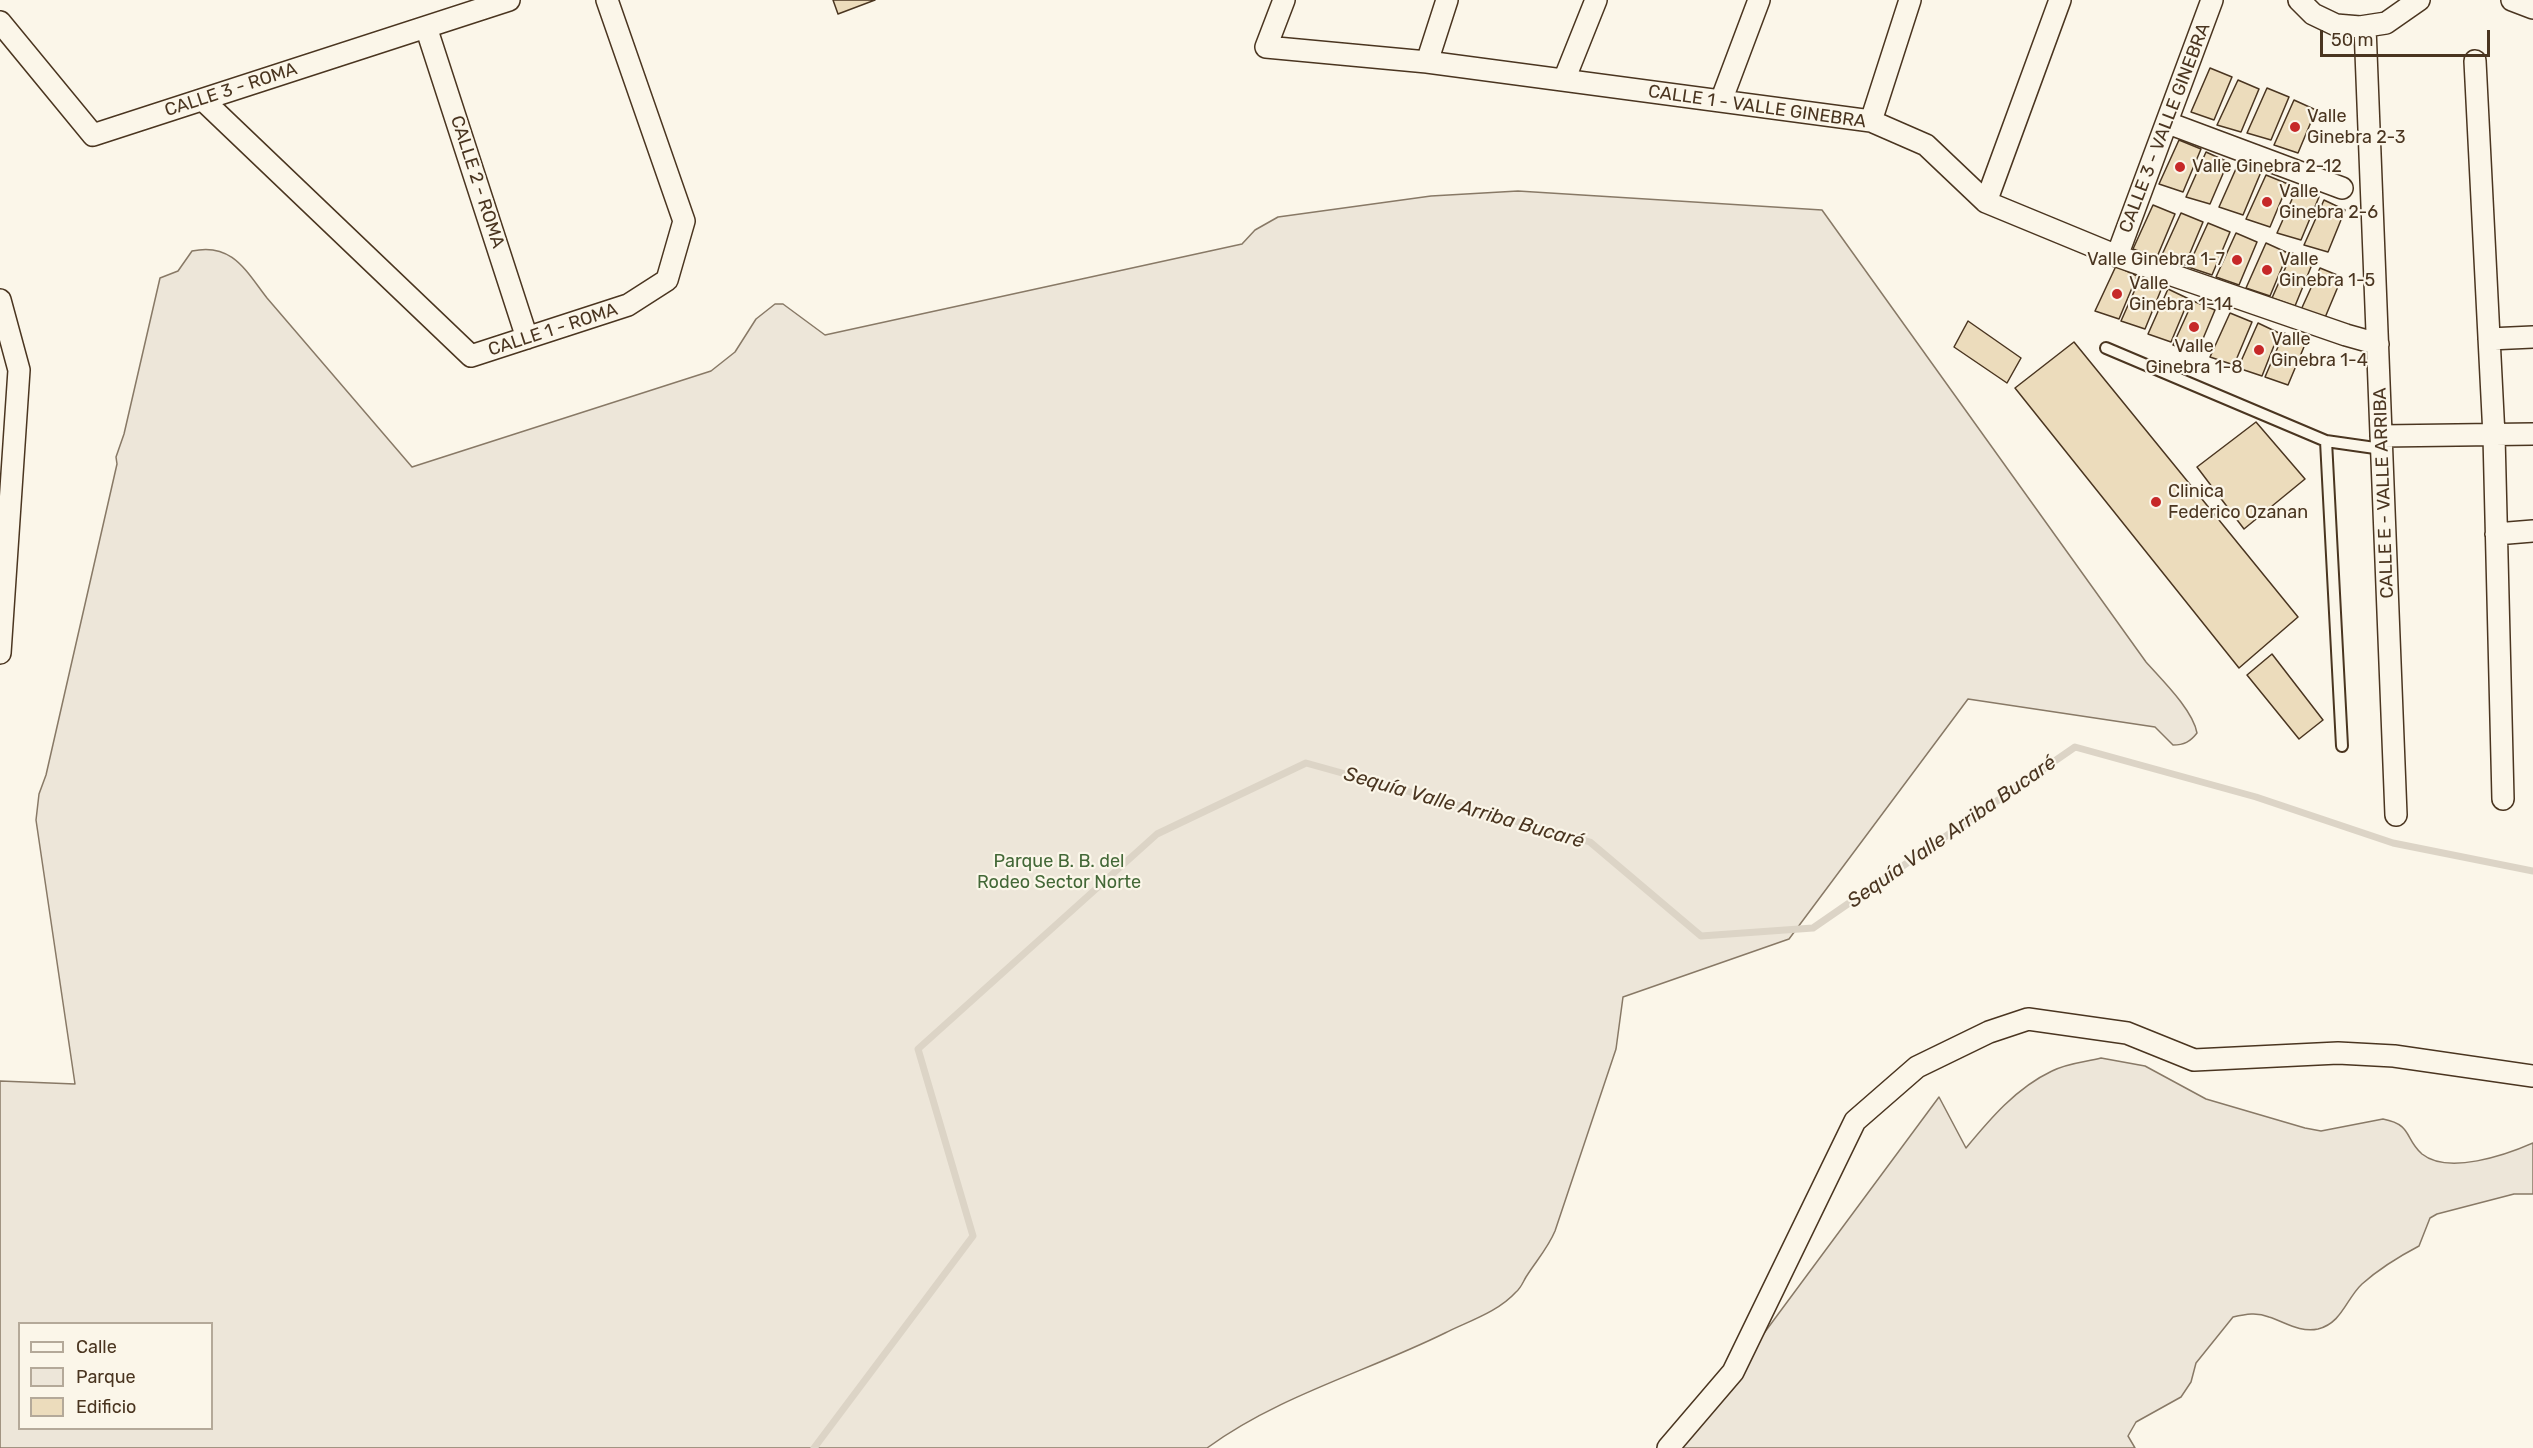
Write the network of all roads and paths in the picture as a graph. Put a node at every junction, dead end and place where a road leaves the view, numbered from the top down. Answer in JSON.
{"nodes":[{"id":1,"x":509,"y":0,"type":"edge"},
{"id":2,"x":607,"y":0,"type":"edge"},
{"id":3,"x":1284,"y":0,"type":"edge"},
{"id":4,"x":1447,"y":0,"type":"edge"},
{"id":5,"x":1596,"y":0,"type":"edge"},
{"id":6,"x":1759,"y":0,"type":"edge"},
{"id":7,"x":1910,"y":0,"type":"edge"},
{"id":8,"x":2060,"y":0,"type":"edge"},
{"id":9,"x":2212,"y":0,"type":"edge"},
{"id":10,"x":2299,"y":0,"type":"edge"},
{"id":11,"x":2419,"y":0,"type":"edge"},
{"id":12,"x":2512,"y":0,"type":"edge"},
{"id":13,"x":2533,"y":9,"type":"edge"},
{"id":14,"x":0,"y":22,"type":"edge"},
{"id":15,"x":426,"y":27,"type":"junction"},
{"id":16,"x":2365,"y":27,"type":"junction"},
{"id":17,"x":2475,"y":61,"type":"dead end"},
{"id":18,"x":1427,"y":62,"type":"junction"},
{"id":19,"x":1564,"y":80,"type":"junction"},
{"id":20,"x":203,"y":100,"type":"junction"},
{"id":21,"x":1721,"y":101,"type":"junction"},
{"id":22,"x":1871,"y":121,"type":"junction"},
{"id":23,"x":2168,"y":123,"type":"junction"},
{"id":24,"x":2342,"y":188,"type":"dead end"},
{"id":25,"x":1986,"y":202,"type":"junction"},
{"id":26,"x":2116,"y":256,"type":"junction"},
{"id":27,"x":0,"y":300,"type":"edge"},
{"id":28,"x":2533,"y":337,"type":"edge"},
{"id":29,"x":527,"y":338,"type":"junction"},
{"id":30,"x":2489,"y":339,"type":"junction"},
{"id":31,"x":2378,"y":344,"type":"junction"},
{"id":32,"x":2106,"y":348,"type":"dead end"},
{"id":33,"x":2533,"y":434,"type":"edge"},
{"id":34,"x":2494,"y":436,"type":"junction"},
{"id":35,"x":2326,"y":441,"type":"junction"},
{"id":36,"x":2382,"y":442,"type":"junction"},
{"id":37,"x":2533,"y":531,"type":"edge"},
{"id":38,"x":2496,"y":534,"type":"junction"},
{"id":39,"x":0,"y":653,"type":"edge"},
{"id":40,"x":2342,"y":746,"type":"dead end"},
{"id":41,"x":2503,"y":799,"type":"dead end"},
{"id":42,"x":2396,"y":815,"type":"dead end"},
{"id":43,"x":2533,"y":1076,"type":"edge"},
{"id":44,"x":1668,"y":1448,"type":"edge"}],
"edges":[{"from":1,"to":15,"type":"street","name":"CALLE 3 - ROMA"},
{"from":2,"to":29,"type":"street","name":"CALLE 1 - ROMA"},
{"from":3,"to":18,"type":"street","name":"CALLE 1 - VALLE GINEBRA"},
{"from":4,"to":18,"type":"street"},
{"from":5,"to":19,"type":"street"},
{"from":6,"to":21,"type":"street"},
{"from":7,"to":22,"type":"street"},
{"from":8,"to":25,"type":"street"},
{"from":9,"to":23,"type":"street","name":"CALLE 3 - VALLE GINEBRA"},
{"from":10,"to":16,"type":"street"},
{"from":11,"to":16,"type":"street"},
{"from":12,"to":13,"type":"street"},
{"from":14,"to":20,"type":"street","name":"CALLE 3 - ROMA"},
{"from":15,"to":20,"type":"street","name":"CALLE 3 - ROMA"},
{"from":15,"to":29,"type":"street","name":"CALLE 2 - ROMA"},
{"from":16,"to":31,"type":"street","name":"CALLE E - VALLE ARRIBA"},
{"from":17,"to":30,"type":"street"},
{"from":18,"to":19,"type":"street","name":"CALLE 1 - VALLE GINEBRA"},
{"from":19,"to":21,"type":"street","name":"CALLE 1 - VALLE GINEBRA"},
{"from":20,"to":29,"type":"street","name":"CALLE 1 - ROMA"},
{"from":21,"to":22,"type":"street","name":"CALLE 1 - VALLE GINEBRA"},
{"from":22,"to":25,"type":"street","name":"CALLE 1 - VALLE GINEBRA"},
{"from":23,"to":24,"type":"street"},
{"from":23,"to":26,"type":"street","name":"CALLE 3 - VALLE GINEBRA"},
{"from":25,"to":26,"type":"street","name":"CALLE 1 - VALLE GINEBRA"},
{"from":26,"to":31,"type":"street","name":"CALLE 1 - VALLE GINEBRA"},
{"from":27,"to":39,"type":"street"},
{"from":28,"to":30,"type":"street"},
{"from":30,"to":34,"type":"street"},
{"from":31,"to":36,"type":"street","name":"CALLE E - VALLE ARRIBA"},
{"from":32,"to":35,"type":"lane"},
{"from":33,"to":34,"type":"street"},
{"from":34,"to":36,"type":"street"},
{"from":34,"to":38,"type":"street"},
{"from":35,"to":36,"type":"lane"},
{"from":35,"to":40,"type":"lane"},
{"from":36,"to":42,"type":"street","name":"CALLE E - VALLE ARRIBA"},
{"from":37,"to":38,"type":"street"},
{"from":38,"to":41,"type":"street"},
{"from":43,"to":44,"type":"street"}]}
